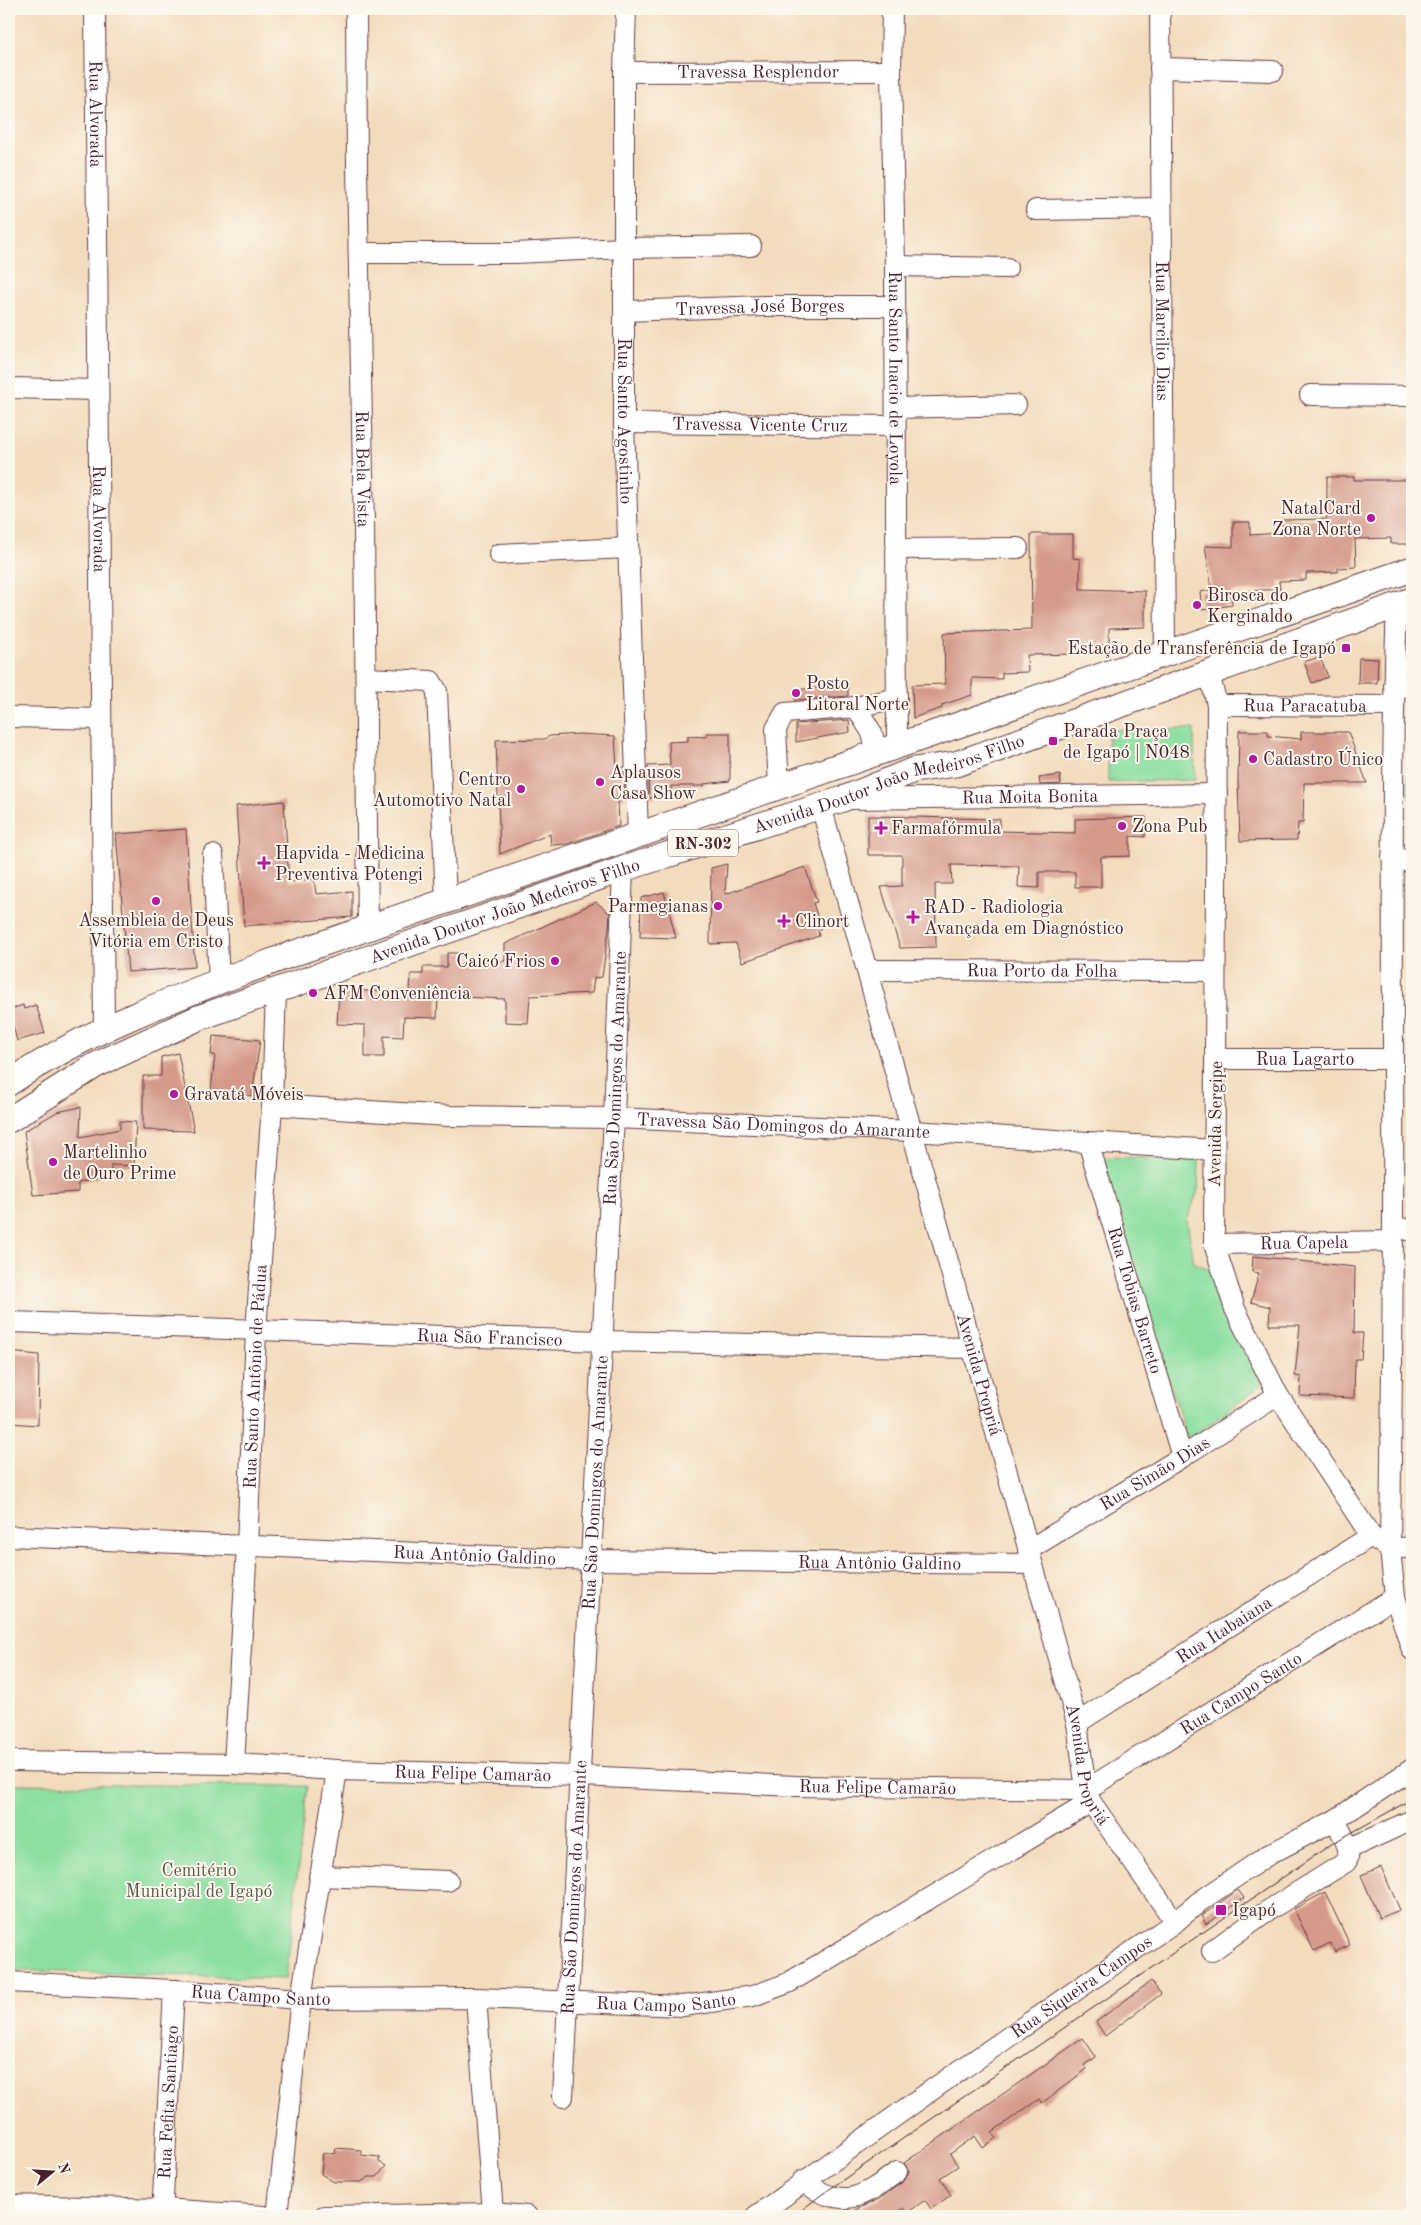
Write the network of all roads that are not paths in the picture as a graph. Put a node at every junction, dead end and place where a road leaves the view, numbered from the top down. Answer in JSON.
{"nodes":[{"id":1,"x":95,"y":9,"type":"edge"},
{"id":2,"x":356,"y":9,"type":"edge"},
{"id":3,"x":626,"y":9,"type":"edge"},
{"id":4,"x":892,"y":9,"type":"edge"},
{"id":5,"x":1160,"y":9,"type":"edge"},
{"id":6,"x":1160,"y":68,"type":"junction"},
{"id":7,"x":891,"y":71,"type":"junction"},
{"id":8,"x":1273,"y":71,"type":"dead end"},
{"id":9,"x":624,"y":72,"type":"junction"},
{"id":10,"x":1161,"y":208,"type":"junction"},
{"id":11,"x":1036,"y":210,"type":"dead end"},
{"id":12,"x":752,"y":246,"type":"dead end"},
{"id":13,"x":625,"y":248,"type":"junction"},
{"id":14,"x":359,"y":253,"type":"junction"},
{"id":15,"x":895,"y":266,"type":"junction"},
{"id":16,"x":1007,"y":268,"type":"dead end"},
{"id":17,"x":894,"y":306,"type":"junction"},
{"id":18,"x":625,"y":311,"type":"junction"},
{"id":19,"x":9,"y":388,"type":"edge"},
{"id":20,"x":97,"y":390,"type":"junction"},
{"id":21,"x":1310,"y":395,"type":"dead end"},
{"id":22,"x":1412,"y":396,"type":"edge"},
{"id":23,"x":1016,"y":405,"type":"dead end"},
{"id":24,"x":896,"y":417,"type":"junction"},
{"id":25,"x":624,"y":423,"type":"junction"},
{"id":26,"x":628,"y":548,"type":"junction"},
{"id":27,"x":1018,"y":548,"type":"dead end"},
{"id":28,"x":898,"y":549,"type":"junction"},
{"id":29,"x":500,"y":554,"type":"dead end"},
{"id":30,"x":1412,"y":570,"type":"edge"},
{"id":31,"x":1405,"y":603,"type":"edge"},
{"id":32,"x":1165,"y":654,"type":"junction"},
{"id":33,"x":1209,"y":672,"type":"junction"},
{"id":34,"x":366,"y":678,"type":"junction"},
{"id":35,"x":1403,"y":686,"type":"edge"},
{"id":36,"x":897,"y":698,"type":"junction"},
{"id":37,"x":1022,"y":705,"type":"junction"},
{"id":38,"x":1217,"y":705,"type":"junction"},
{"id":39,"x":1393,"y":706,"type":"junction"},
{"id":40,"x":856,"y":707,"type":"junction"},
{"id":41,"x":9,"y":717,"type":"edge"},
{"id":42,"x":101,"y":718,"type":"junction"},
{"id":43,"x":1062,"y":727,"type":"junction"},
{"id":44,"x":887,"y":749,"type":"junction"},
{"id":45,"x":914,"y":770,"type":"junction"},
{"id":46,"x":779,"y":786,"type":"junction"},
{"id":47,"x":1217,"y":794,"type":"junction"},
{"id":48,"x":832,"y":803,"type":"junction"},
{"id":49,"x":638,"y":835,"type":"junction"},
{"id":50,"x":213,"y":855,"type":"dead end"},
{"id":51,"x":1392,"y":856,"type":"junction"},
{"id":52,"x":1412,"y":863,"type":"edge"},
{"id":53,"x":623,"y":869,"type":"junction"},
{"id":54,"x":446,"y":902,"type":"junction"},
{"id":55,"x":368,"y":928,"type":"junction"},
{"id":56,"x":868,"y":970,"type":"junction"},
{"id":57,"x":1214,"y":971,"type":"junction"},
{"id":58,"x":219,"y":982,"type":"junction"},
{"id":59,"x":276,"y":990,"type":"junction"},
{"id":60,"x":104,"y":1030,"type":"junction"},
{"id":61,"x":1393,"y":1058,"type":"junction"},
{"id":62,"x":1216,"y":1059,"type":"junction"},
{"id":63,"x":9,"y":1083,"type":"edge"},
{"id":64,"x":272,"y":1105,"type":"junction"},
{"id":65,"x":614,"y":1118,"type":"junction"},
{"id":66,"x":9,"y":1120,"type":"edge"},
{"id":67,"x":913,"y":1131,"type":"junction"},
{"id":68,"x":1088,"y":1142,"type":"junction"},
{"id":69,"x":1214,"y":1150,"type":"junction"},
{"id":70,"x":1400,"y":1233,"type":"edge"},
{"id":71,"x":1214,"y":1244,"type":"junction"},
{"id":72,"x":9,"y":1322,"type":"edge"},
{"id":73,"x":256,"y":1331,"type":"junction"},
{"id":74,"x":602,"y":1340,"type":"junction"},
{"id":75,"x":972,"y":1348,"type":"junction"},
{"id":76,"x":1278,"y":1395,"type":"junction"},
{"id":77,"x":1182,"y":1457,"type":"junction"},
{"id":78,"x":9,"y":1536,"type":"edge"},
{"id":79,"x":1371,"y":1536,"type":"junction"},
{"id":80,"x":248,"y":1547,"type":"junction"},
{"id":81,"x":1412,"y":1547,"type":"edge"},
{"id":82,"x":1390,"y":1549,"type":"junction"},
{"id":83,"x":1030,"y":1557,"type":"junction"},
{"id":84,"x":591,"y":1560,"type":"junction"},
{"id":85,"x":1395,"y":1596,"type":"junction"},
{"id":86,"x":1412,"y":1650,"type":"edge"},
{"id":87,"x":1076,"y":1723,"type":"junction"},
{"id":88,"x":9,"y":1761,"type":"edge"},
{"id":89,"x":234,"y":1764,"type":"junction"},
{"id":90,"x":337,"y":1770,"type":"junction"},
{"id":91,"x":1412,"y":1770,"type":"edge"},
{"id":92,"x":581,"y":1776,"type":"junction"},
{"id":93,"x":1089,"y":1796,"type":"junction"},
{"id":94,"x":1335,"y":1820,"type":"junction"},
{"id":95,"x":1412,"y":1820,"type":"edge"},
{"id":96,"x":1348,"y":1849,"type":"junction"},
{"id":97,"x":319,"y":1876,"type":"junction"},
{"id":98,"x":448,"y":1881,"type":"dead end"},
{"id":99,"x":1175,"y":1922,"type":"junction"},
{"id":100,"x":1212,"y":1951,"type":"dead end"},
{"id":101,"x":9,"y":1982,"type":"edge"},
{"id":102,"x":174,"y":1990,"type":"junction"},
{"id":103,"x":476,"y":1998,"type":"junction"},
{"id":104,"x":301,"y":1999,"type":"junction"},
{"id":105,"x":567,"y":2003,"type":"junction"},
{"id":106,"x":563,"y":2097,"type":"dead end"},
{"id":107,"x":897,"y":2172,"type":"dead end"},
{"id":108,"x":802,"y":2182,"type":"junction"},
{"id":109,"x":9,"y":2206,"type":"edge"},
{"id":110,"x":163,"y":2213,"type":"edge"},
{"id":111,"x":494,"y":2213,"type":"junction"},
{"id":112,"x":264,"y":2216,"type":"edge"},
{"id":113,"x":276,"y":2216,"type":"edge"},
{"id":114,"x":324,"y":2216,"type":"edge"},
{"id":115,"x":527,"y":2216,"type":"edge"},
{"id":116,"x":756,"y":2216,"type":"edge"}],
"edges":[{"from":1,"to":20,"type":"street","name":"Rua Alvorada"},
{"from":2,"to":14,"type":"street","name":"Rua Bela Vista"},
{"from":3,"to":9,"type":"street","name":"Rua Santo Agostinho"},
{"from":4,"to":7,"type":"street","name":"Rua Santo Inacio de Loyola"},
{"from":5,"to":6,"type":"street","name":"Rua Marcilio Dias"},
{"from":6,"to":8,"type":"street"},
{"from":6,"to":10,"type":"street","name":"Rua Marcilio Dias"},
{"from":7,"to":9,"type":"street","name":"Travessa Resplendor"},
{"from":7,"to":15,"type":"street","name":"Rua Santo Inacio de Loyola"},
{"from":9,"to":13,"type":"street","name":"Rua Santo Agostinho"},
{"from":10,"to":11,"type":"street"},
{"from":10,"to":32,"type":"street","name":"Rua Marcilio Dias"},
{"from":12,"to":13,"type":"street"},
{"from":13,"to":14,"type":"street"},
{"from":13,"to":18,"type":"street","name":"Rua Santo Agostinho"},
{"from":14,"to":34,"type":"street","name":"Rua Bela Vista"},
{"from":15,"to":16,"type":"street"},
{"from":15,"to":17,"type":"street","name":"Rua Santo Inacio de Loyola"},
{"from":17,"to":18,"type":"street","name":"Travessa José Borges"},
{"from":17,"to":24,"type":"street","name":"Rua Santo Inacio de Loyola"},
{"from":18,"to":25,"type":"street","name":"Rua Santo Agostinho"},
{"from":19,"to":20,"type":"street"},
{"from":20,"to":42,"type":"street","name":"Rua Alvorada"},
{"from":21,"to":22,"type":"street"},
{"from":23,"to":24,"type":"street","name":"Travessa Vicente Cruz"},
{"from":24,"to":25,"type":"street","name":"Travessa Vicente Cruz"},
{"from":24,"to":28,"type":"street","name":"Rua Santo Inacio de Loyola"},
{"from":25,"to":26,"type":"street","name":"Rua Santo Agostinho"},
{"from":26,"to":29,"type":"street"},
{"from":26,"to":49,"type":"street","name":"Rua Santo Agostinho"},
{"from":27,"to":28,"type":"street"},
{"from":28,"to":36,"type":"street","name":"Rua Santo Inacio de Loyola"},
{"from":30,"to":32,"type":"main road","name":"Avenida Doutor João Medeiros Filho","number":"RN-302"},
{"from":31,"to":33,"type":"main road","name":"Avenida Doutor João Medeiros Filho","number":"RN-302"},
{"from":31,"to":35,"type":"street"},
{"from":32,"to":37,"type":"main road","name":"Avenida Doutor João Medeiros Filho","number":"RN-302"},
{"from":32,"to":43,"type":"main road"},
{"from":33,"to":38,"type":"street","name":"Avenida Sergipe"},
{"from":33,"to":43,"type":"main road","name":"Avenida Doutor João Medeiros Filho","number":"RN-302"},
{"from":34,"to":54,"type":"street"},
{"from":34,"to":55,"type":"street","name":"Rua Bela Vista"},
{"from":35,"to":39,"type":"street"},
{"from":36,"to":40,"type":"street"},
{"from":36,"to":44,"type":"street","name":"Rua Santo Inacio de Loyola"},
{"from":37,"to":44,"type":"main road","name":"Avenida Doutor João Medeiros Filho","number":"RN-302"},
{"from":37,"to":45,"type":"main road"},
{"from":38,"to":39,"type":"street","name":"Rua Paracatuba"},
{"from":38,"to":47,"type":"street","name":"Avenida Sergipe"},
{"from":39,"to":51,"type":"street"},
{"from":40,"to":44,"type":"street"},
{"from":40,"to":46,"type":"street"},
{"from":41,"to":42,"type":"street"},
{"from":42,"to":60,"type":"street","name":"Rua Alvorada"},
{"from":43,"to":45,"type":"main road","name":"Avenida Doutor João Medeiros Filho","number":"RN-302"},
{"from":44,"to":46,"type":"main road","name":"Avenida Doutor João Medeiros Filho","number":"RN-302"},
{"from":45,"to":48,"type":"main road","name":"Avenida Doutor João Medeiros Filho","number":"RN-302"},
{"from":46,"to":49,"type":"main road","name":"Avenida Doutor João Medeiros Filho","number":"RN-302"},
{"from":47,"to":48,"type":"street","name":"Rua Moita Bonita"},
{"from":47,"to":57,"type":"street","name":"Avenida Sergipe"},
{"from":48,"to":53,"type":"main road","name":"Avenida Doutor João Medeiros Filho","number":"RN-302"},
{"from":48,"to":56,"type":"street","name":"Avenida Propriá"},
{"from":49,"to":54,"type":"main road","name":"Avenida Doutor João Medeiros Filho","number":"RN-302"},
{"from":50,"to":58,"type":"street"},
{"from":51,"to":52,"type":"street"},
{"from":51,"to":61,"type":"street"},
{"from":53,"to":59,"type":"main road","name":"Avenida Doutor João Medeiros Filho","number":"RN-302"},
{"from":53,"to":65,"type":"street","name":"Rua São Domingos do Amarante"},
{"from":54,"to":55,"type":"main road","name":"Avenida Doutor João Medeiros Filho","number":"RN-302"},
{"from":55,"to":58,"type":"main road","name":"Avenida Doutor João Medeiros Filho","number":"RN-302"},
{"from":56,"to":57,"type":"street","name":"Rua Porto da Folha"},
{"from":56,"to":67,"type":"street","name":"Avenida Propriá"},
{"from":57,"to":62,"type":"street","name":"Avenida Sergipe"},
{"from":58,"to":60,"type":"main road","name":"Avenida Doutor João Medeiros Filho","number":"RN-302"},
{"from":59,"to":64,"type":"street","name":"Rua Santo Antônio de Pádua"},
{"from":59,"to":66,"type":"main road","name":"Avenida Doutor João Medeiros Filho","number":"RN-302"},
{"from":60,"to":63,"type":"main road","name":"Avenida Doutor João Medeiros Filho","number":"RN-302"},
{"from":61,"to":62,"type":"street","name":"Rua Lagarto"},
{"from":61,"to":70,"type":"street"},
{"from":62,"to":69,"type":"street","name":"Avenida Sergipe"},
{"from":64,"to":65,"type":"street","name":"Travessa São Domingos do Amarante"},
{"from":64,"to":73,"type":"street","name":"Rua Santo Antônio de Pádua"},
{"from":65,"to":67,"type":"street","name":"Travessa São Domingos do Amarante"},
{"from":65,"to":74,"type":"street","name":"Rua São Domingos do Amarante"},
{"from":67,"to":68,"type":"street","name":"Travessa São Domingos do Amarante"},
{"from":67,"to":75,"type":"street","name":"Avenida Propriá"},
{"from":68,"to":69,"type":"street","name":"Travessa São Domingos do Amarante"},
{"from":68,"to":77,"type":"street","name":"Rua Tobias Barreto"},
{"from":69,"to":71,"type":"street","name":"Avenida Sergipe"},
{"from":70,"to":71,"type":"street","name":"Rua Capela"},
{"from":70,"to":82,"type":"street"},
{"from":71,"to":76,"type":"street","name":"Avenida Sergipe"},
{"from":72,"to":73,"type":"street","name":"Rua São Francisco"},
{"from":73,"to":74,"type":"street","name":"Rua São Francisco"},
{"from":73,"to":80,"type":"street","name":"Rua Santo Antônio de Pádua"},
{"from":74,"to":75,"type":"street","name":"Rua São Francisco"},
{"from":74,"to":84,"type":"street","name":"Rua São Domingos do Amarante"},
{"from":75,"to":83,"type":"street","name":"Avenida Propriá"},
{"from":76,"to":77,"type":"street","name":"Rua Simão Dias"},
{"from":76,"to":79,"type":"street","name":"Avenida Sergipe"},
{"from":77,"to":83,"type":"street","name":"Rua Simão Dias"},
{"from":78,"to":80,"type":"street","name":"Rua Antônio Galdino"},
{"from":79,"to":82,"type":"street"},
{"from":79,"to":87,"type":"street","name":"Rua Itabaiana"},
{"from":80,"to":84,"type":"street","name":"Rua Antônio Galdino"},
{"from":80,"to":89,"type":"street","name":"Rua Santo Antônio de Pádua"},
{"from":81,"to":82,"type":"street"},
{"from":82,"to":85,"type":"street"},
{"from":83,"to":84,"type":"street","name":"Rua Antônio Galdino"},
{"from":83,"to":87,"type":"street","name":"Avenida Propriá"},
{"from":84,"to":92,"type":"street","name":"Rua São Domingos do Amarante"},
{"from":85,"to":86,"type":"street"},
{"from":85,"to":93,"type":"street","name":"Rua Campo Santo"},
{"from":87,"to":93,"type":"street","name":"Avenida Propriá"},
{"from":88,"to":89,"type":"street","name":"Rua Felipe Camarão"},
{"from":89,"to":90,"type":"street","name":"Rua Felipe Camarão"},
{"from":90,"to":92,"type":"street","name":"Rua Felipe Camarão"},
{"from":90,"to":97,"type":"street"},
{"from":91,"to":94,"type":"street","name":"Rua Siqueira Campos"},
{"from":92,"to":93,"type":"street","name":"Rua Felipe Camarão"},
{"from":92,"to":105,"type":"street","name":"Rua São Domingos do Amarante"},
{"from":93,"to":99,"type":"street","name":"Avenida Propriá"},
{"from":93,"to":105,"type":"street","name":"Rua Campo Santo"},
{"from":94,"to":96,"type":"street"},
{"from":94,"to":99,"type":"street","name":"Rua Siqueira Campos"},
{"from":95,"to":96,"type":"street"},
{"from":96,"to":100,"type":"street"},
{"from":97,"to":98,"type":"street"},
{"from":97,"to":104,"type":"street"},
{"from":99,"to":108,"type":"street","name":"Rua Siqueira Campos"},
{"from":101,"to":102,"type":"street","name":"Rua Campo Santo"},
{"from":102,"to":104,"type":"street","name":"Rua Campo Santo"},
{"from":102,"to":110,"type":"street","name":"Rua Fefita Santiago"},
{"from":103,"to":104,"type":"street","name":"Rua Campo Santo"},
{"from":103,"to":105,"type":"street","name":"Rua Campo Santo"},
{"from":103,"to":111,"type":"street"},
{"from":104,"to":113,"type":"street"},
{"from":105,"to":106,"type":"street","name":"Rua São Domingos do Amarante"},
{"from":107,"to":108,"type":"street"},
{"from":108,"to":116,"type":"street","name":"Rua Siqueira Campos"},
{"from":109,"to":110,"type":"street"},
{"from":110,"to":112,"type":"street"},
{"from":111,"to":114,"type":"street"},
{"from":111,"to":115,"type":"street"}]}
